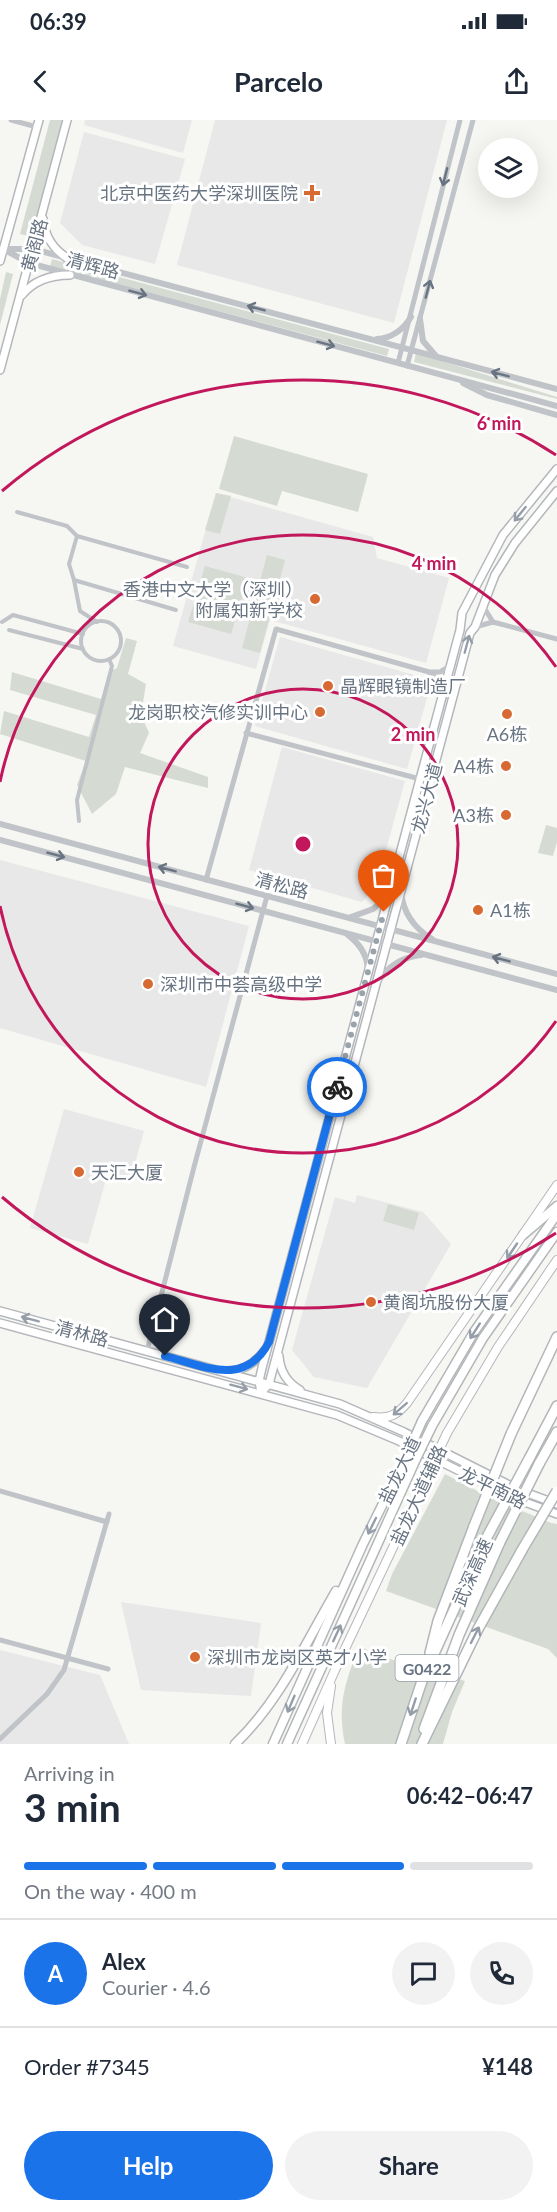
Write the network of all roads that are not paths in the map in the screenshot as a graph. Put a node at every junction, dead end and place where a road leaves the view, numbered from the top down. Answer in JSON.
{"nodes":[{"id":1,"x":11,"y":120,"type":"edge"},
{"id":2,"x":68,"y":120,"type":"edge"},
{"id":3,"x":460,"y":120,"type":"edge"},
{"id":4,"x":473,"y":120,"type":"edge"},
{"id":5,"x":38,"y":124,"type":"edge"},
{"id":6,"x":43,"y":211,"type":"junction"},
{"id":7,"x":3,"y":249,"type":"junction"},
{"id":8,"x":33,"y":249,"type":"junction"},
{"id":9,"x":67,"y":258,"type":"junction"},
{"id":10,"x":0,"y":261,"type":"edge"},
{"id":11,"x":29,"y":263,"type":"junction"},
{"id":12,"x":70,"y":274,"type":"junction"},
{"id":13,"x":19,"y":300,"type":"junction"},
{"id":14,"x":411,"y":316,"type":"junction"},
{"id":15,"x":420,"y":319,"type":"junction"},
{"id":16,"x":373,"y":340,"type":"junction"},
{"id":17,"x":402,"y":348,"type":"junction"},
{"id":18,"x":412,"y":350,"type":"junction"},
{"id":19,"x":439,"y":357,"type":"junction"},
{"id":20,"x":398,"y":363,"type":"junction"},
{"id":21,"x":407,"y":366,"type":"junction"},
{"id":22,"x":0,"y":370,"type":"edge"},
{"id":23,"x":452,"y":377,"type":"junction"},
{"id":24,"x":557,"y":388,"type":"edge"},
{"id":25,"x":557,"y":406,"type":"edge"},
{"id":26,"x":557,"y":415,"type":"edge"},
{"id":27,"x":557,"y":469,"type":"edge"},
{"id":28,"x":557,"y":491,"type":"edge"},
{"id":29,"x":17,"y":512,"type":"dead end"},
{"id":30,"x":77,"y":536,"type":"junction"},
{"id":31,"x":187,"y":567,"type":"dead end"},
{"id":32,"x":74,"y":580,"type":"junction"},
{"id":33,"x":483,"y":606,"type":"junction"},
{"id":34,"x":176,"y":609,"type":"dead end"},
{"id":35,"x":2,"y":622,"type":"dead end"},
{"id":36,"x":97,"y":622,"type":"junction"},
{"id":37,"x":493,"y":622,"type":"junction"},
{"id":38,"x":475,"y":627,"type":"junction"},
{"id":39,"x":9,"y":630,"type":"dead end"},
{"id":40,"x":83,"y":634,"type":"junction"},
{"id":41,"x":557,"y":639,"type":"edge"},
{"id":42,"x":83,"y":650,"type":"junction"},
{"id":43,"x":109,"y":659,"type":"junction"},
{"id":44,"x":450,"y":666,"type":"junction"},
{"id":45,"x":429,"y":672,"type":"junction"},
{"id":46,"x":444,"y":690,"type":"junction"},
{"id":47,"x":246,"y":733,"type":"junction"},
{"id":48,"x":420,"y":779,"type":"junction"},
{"id":49,"x":79,"y":821,"type":"dead end"},
{"id":50,"x":0,"y":824,"type":"edge"},
{"id":51,"x":0,"y":840,"type":"edge"},
{"id":52,"x":206,"y":880,"type":"junction"},
{"id":53,"x":401,"y":890,"type":"junction"},
{"id":54,"x":390,"y":892,"type":"junction"},
{"id":55,"x":267,"y":896,"type":"junction"},
{"id":56,"x":263,"y":911,"type":"junction"},
{"id":57,"x":345,"y":917,"type":"junction"},
{"id":58,"x":381,"y":927,"type":"junction"},
{"id":59,"x":391,"y":930,"type":"junction"},
{"id":60,"x":345,"y":933,"type":"junction"},
{"id":61,"x":377,"y":941,"type":"junction"},
{"id":62,"x":437,"y":942,"type":"junction"},
{"id":63,"x":387,"y":944,"type":"junction"},
{"id":64,"x":430,"y":956,"type":"junction"},
{"id":65,"x":557,"y":974,"type":"edge"},
{"id":66,"x":368,"y":975,"type":"junction"},
{"id":67,"x":375,"y":987,"type":"junction"},
{"id":68,"x":557,"y":990,"type":"edge"},
{"id":69,"x":557,"y":1185,"type":"edge"},
{"id":70,"x":557,"y":1206,"type":"edge"},
{"id":71,"x":557,"y":1214,"type":"edge"},
{"id":72,"x":557,"y":1232,"type":"edge"},
{"id":73,"x":523,"y":1235,"type":"junction"},
{"id":74,"x":557,"y":1240,"type":"edge"},
{"id":75,"x":542,"y":1254,"type":"junction"},
{"id":76,"x":557,"y":1260,"type":"edge"},
{"id":77,"x":0,"y":1311,"type":"edge"},
{"id":78,"x":0,"y":1323,"type":"edge"},
{"id":79,"x":272,"y":1331,"type":"junction"},
{"id":80,"x":282,"y":1334,"type":"junction"},
{"id":81,"x":557,"y":1337,"type":"edge"},
{"id":82,"x":269,"y":1342,"type":"junction"},
{"id":83,"x":279,"y":1345,"type":"junction"},
{"id":84,"x":147,"y":1351,"type":"junction"},
{"id":85,"x":221,"y":1371,"type":"junction"},
{"id":86,"x":259,"y":1381,"type":"junction"},
{"id":87,"x":269,"y":1384,"type":"junction"},
{"id":88,"x":261,"y":1393,"type":"junction"},
{"id":89,"x":307,"y":1394,"type":"junction"},
{"id":90,"x":557,"y":1406,"type":"edge"},
{"id":91,"x":373,"y":1417,"type":"junction"},
{"id":92,"x":557,"y":1432,"type":"edge"},
{"id":93,"x":399,"y":1441,"type":"joint"},
{"id":94,"x":0,"y":1491,"type":"edge"},
{"id":95,"x":557,"y":1491,"type":"edge"},
{"id":96,"x":557,"y":1504,"type":"edge"},
{"id":97,"x":109,"y":1514,"type":"dead end"},
{"id":98,"x":557,"y":1514,"type":"edge"},
{"id":99,"x":107,"y":1521,"type":"junction"},
{"id":100,"x":363,"y":1544,"type":"junction"},
{"id":101,"x":0,"y":1640,"type":"edge"},
{"id":102,"x":68,"y":1658,"type":"junction"},
{"id":103,"x":108,"y":1669,"type":"dead end"},
{"id":104,"x":334,"y":1670,"type":"junction"},
{"id":105,"x":423,"y":1678,"type":"junction"},
{"id":106,"x":0,"y":1739,"type":"edge"},
{"id":107,"x":235,"y":1744,"type":"edge"},
{"id":108,"x":273,"y":1744,"type":"edge"},
{"id":109,"x":287,"y":1744,"type":"edge"},
{"id":110,"x":302,"y":1744,"type":"edge"},
{"id":111,"x":331,"y":1744,"type":"edge"},
{"id":112,"x":401,"y":1744,"type":"edge"},
{"id":113,"x":420,"y":1744,"type":"edge"}],
"edges":[{"from":1,"to":5,"type":"street"},
{"from":2,"to":6,"type":"main road","name":"黄阁路"},
{"from":3,"to":14,"type":"street","one_way":true},
{"from":15,"to":4,"type":"street","one_way":true},
{"from":5,"to":7,"type":"main road","name":"黄阁路"},
{"from":6,"to":8,"type":"main road","name":"黄阁路"},
{"from":6,"to":9,"type":"main road"},
{"from":7,"to":8,"type":"street","name":"清辉路"},
{"from":7,"to":10,"type":"main road","name":"黄阁路"},
{"from":7,"to":11,"type":"street","name":"清辉路"},
{"from":8,"to":9,"type":"street","name":"清辉路"},
{"from":8,"to":11,"type":"main road","name":"黄阁路"},
{"from":16,"to":9,"type":"street","name":"清辉路","one_way":true},
{"from":11,"to":12,"type":"street","name":"清辉路"},
{"from":11,"to":13,"type":"main road","name":"黄阁路"},
{"from":12,"to":13,"type":"main road"},
{"from":12,"to":20,"type":"street","name":"清辉路","one_way":true},
{"from":13,"to":22,"type":"main road","name":"黄阁路"},
{"from":14,"to":16,"type":"street"},
{"from":14,"to":17,"type":"street"},
{"from":15,"to":18,"type":"street"},
{"from":15,"to":19,"type":"street"},
{"from":16,"to":17,"type":"street","name":"清辉路"},
{"from":17,"to":18,"type":"street","name":"清辉路"},
{"from":17,"to":20,"type":"street"},
{"from":18,"to":19,"type":"street","name":"清辉路"},
{"from":18,"to":21,"type":"street"},
{"from":24,"to":19,"type":"street","name":"清辉路","one_way":true},
{"from":20,"to":21,"type":"street","name":"清辉路"},
{"from":21,"to":23,"type":"street","name":"清辉路"},
{"from":23,"to":25,"type":"street","name":"清辉路"},
{"from":23,"to":26,"type":"street"},
{"from":27,"to":44,"type":"main road","name":"龙兴大道","one_way":true},
{"from":28,"to":33,"type":"main road","name":"龙兴大道"},
{"from":29,"to":30,"type":"street"},
{"from":30,"to":31,"type":"street"},
{"from":30,"to":32,"type":"street"},
{"from":32,"to":34,"type":"street"},
{"from":32,"to":36,"type":"street"},
{"from":33,"to":37,"type":"street"},
{"from":33,"to":38,"type":"main road","name":"龙兴大道"},
{"from":35,"to":40,"type":"street"},
{"from":36,"to":40,"type":"street"},
{"from":36,"to":43,"type":"street"},
{"from":37,"to":38,"type":"street"},
{"from":37,"to":41,"type":"street"},
{"from":53,"to":38,"type":"main road","name":"龙兴大道","one_way":true},
{"from":39,"to":42,"type":"street"},
{"from":40,"to":42,"type":"street"},
{"from":42,"to":43,"type":"street"},
{"from":43,"to":49,"type":"street"},
{"from":44,"to":45,"type":"street"},
{"from":44,"to":46,"type":"main road","name":"龙兴大道"},
{"from":45,"to":46,"type":"street"},
{"from":45,"to":47,"type":"street"},
{"from":46,"to":48,"type":"main road","name":"龙兴大道"},
{"from":47,"to":48,"type":"street"},
{"from":47,"to":52,"type":"street"},
{"from":48,"to":54,"type":"main road","name":"龙兴大道"},
{"from":52,"to":50,"type":"street","name":"清松路","one_way":true},
{"from":51,"to":56,"type":"street","name":"清松路","one_way":true},
{"from":52,"to":55,"type":"street","name":"清松路"},
{"from":53,"to":59,"type":"main road","name":"龙兴大道"},
{"from":53,"to":62,"type":"street"},
{"from":54,"to":57,"type":"street"},
{"from":54,"to":58,"type":"main road","name":"龙兴大道"},
{"from":55,"to":56,"type":"street"},
{"from":55,"to":57,"type":"street","name":"清松路"},
{"from":56,"to":60,"type":"street","name":"清松路"},
{"from":56,"to":84,"type":"street"},
{"from":57,"to":58,"type":"street","name":"清松路"},
{"from":58,"to":59,"type":"street","name":"清松路"},
{"from":58,"to":61,"type":"main road","name":"龙兴大道"},
{"from":59,"to":62,"type":"street","name":"清松路"},
{"from":59,"to":63,"type":"main road","name":"龙兴大道"},
{"from":60,"to":61,"type":"street","name":"清松路"},
{"from":60,"to":66,"type":"street"},
{"from":61,"to":63,"type":"street","name":"清松路"},
{"from":61,"to":66,"type":"main road","name":"龙兴大道"},
{"from":65,"to":62,"type":"street","name":"清松路","one_way":true},
{"from":63,"to":64,"type":"street","name":"清松路"},
{"from":63,"to":67,"type":"main road","name":"龙兴大道"},
{"from":64,"to":67,"type":"street"},
{"from":64,"to":68,"type":"street","name":"清松路"},
{"from":66,"to":79,"type":"main road","name":"龙兴大道"},
{"from":67,"to":80,"type":"main road","name":"龙兴大道"},
{"from":69,"to":73,"type":"main road"},
{"from":70,"to":73,"type":"highway"},
{"from":71,"to":100,"type":"highway","name":"盐龙大道","one_way":true,"bridge":true},
{"from":72,"to":75,"type":"highway","name":"盐龙大道"},
{"from":73,"to":91,"type":"main road","one_way":true},
{"from":74,"to":75,"type":"highway"},
{"from":109,"to":75,"type":"highway","name":"盐龙大道","one_way":true,"bridge":true},
{"from":76,"to":104,"type":"main road","name":"盐龙大道辅路","bridge":true},
{"from":84,"to":77,"type":"main road","name":"清林路","one_way":true},
{"from":78,"to":88,"type":"main road","name":"清林路","one_way":true},
{"from":79,"to":80,"type":"main road"},
{"from":79,"to":82,"type":"main road","name":"龙兴大道"},
{"from":80,"to":83,"type":"main road","name":"龙兴大道"},
{"from":81,"to":105,"type":"highway","bridge":true},
{"from":82,"to":85,"type":"main road"},
{"from":82,"to":86,"type":"main road","name":"龙兴大道"},
{"from":83,"to":87,"type":"main road","name":"龙兴大道"},
{"from":83,"to":89,"type":"main road"},
{"from":84,"to":85,"type":"main road","name":"清林路"},
{"from":85,"to":86,"type":"main road","name":"清林路"},
{"from":86,"to":87,"type":"main road","name":"清林路"},
{"from":86,"to":88,"type":"main road","name":"龙兴大道"},
{"from":87,"to":88,"type":"main road","name":"龙兴大道"},
{"from":87,"to":89,"type":"main road","name":"清林路"},
{"from":88,"to":93,"type":"main road","name":"清林路"},
{"from":89,"to":91,"type":"main road","name":"龙平南路"},
{"from":90,"to":105,"type":"highway","name":"武深高速","number":"G0422","bridge":true},
{"from":91,"to":96,"type":"main road","name":"龙平南路"},
{"from":92,"to":113,"type":"highway","name":"武深高速","number":"G0422","bridge":true},
{"from":93,"to":98,"type":"main road","name":"龙平南路"},
{"from":94,"to":99,"type":"street"},
{"from":113,"to":95,"type":"highway","one_way":true,"bridge":true},
{"from":97,"to":99,"type":"street"},
{"from":99,"to":102,"type":"street"},
{"from":100,"to":107,"type":"highway"},
{"from":100,"to":108,"type":"highway","name":"盐龙大道","one_way":true},
{"from":101,"to":102,"type":"street"},
{"from":102,"to":103,"type":"street"},
{"from":102,"to":106,"type":"street"},
{"from":104,"to":110,"type":"main road","name":"盐龙大道辅路"},
{"from":104,"to":111,"type":"main road"},
{"from":105,"to":112,"type":"highway","name":"武深高速","number":"G0422","one_way":true}]}
